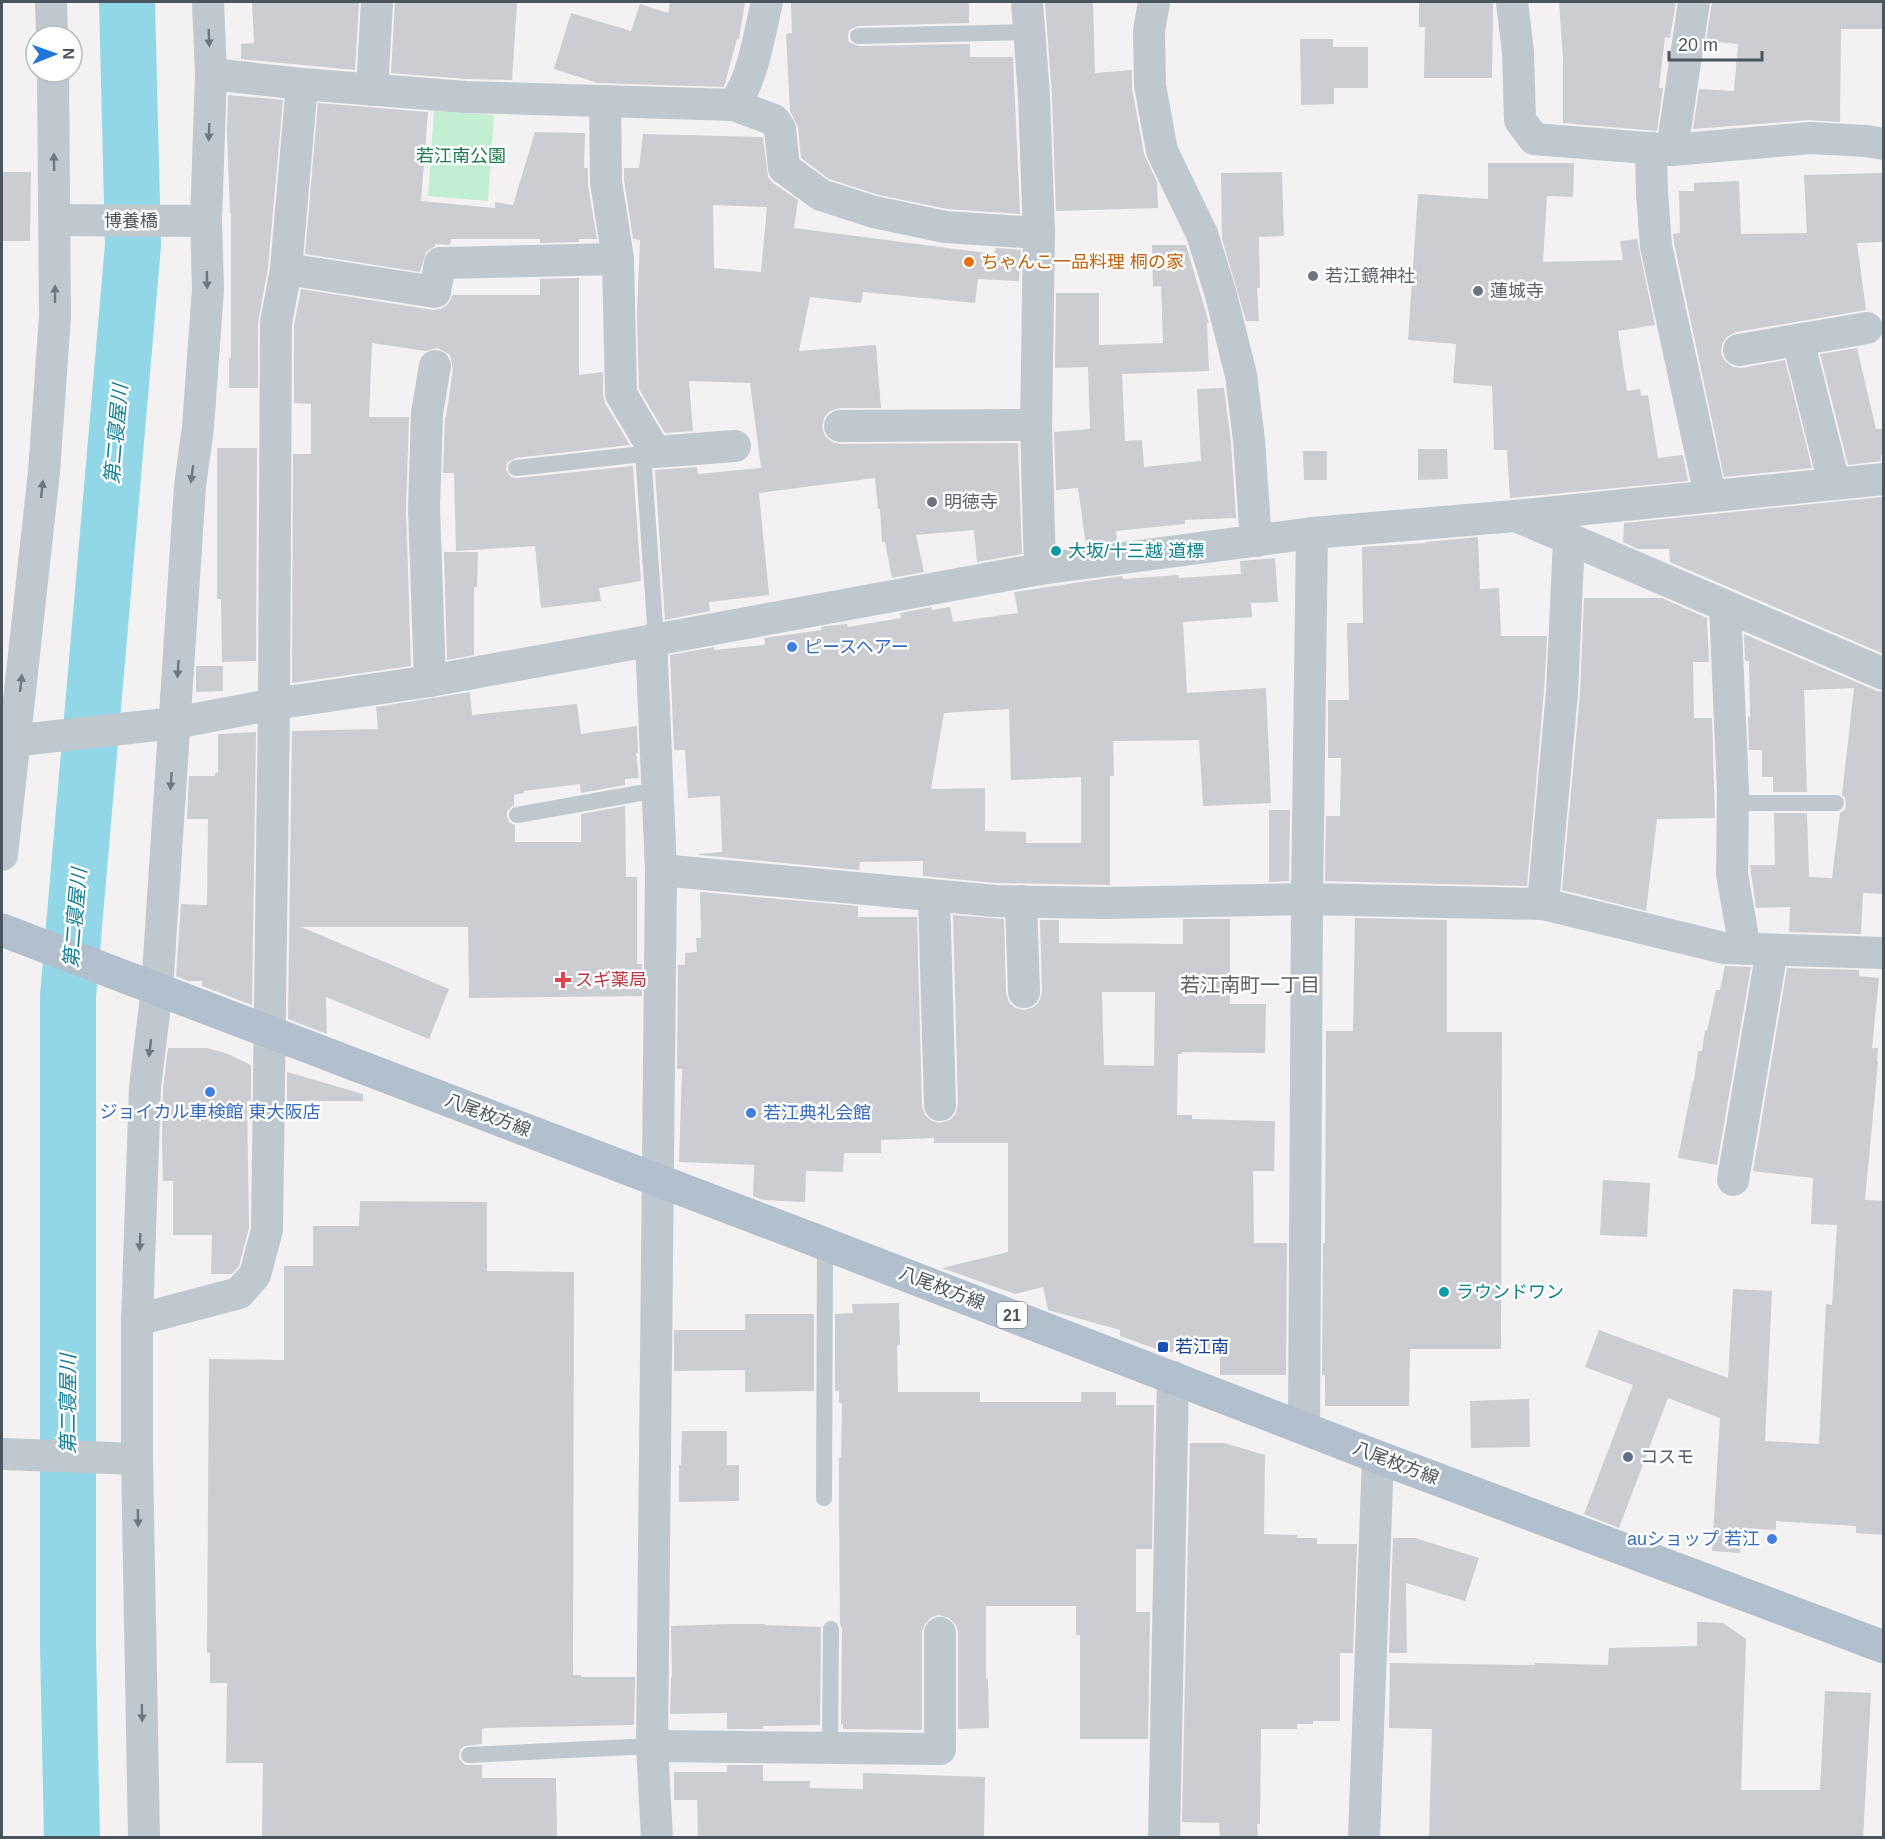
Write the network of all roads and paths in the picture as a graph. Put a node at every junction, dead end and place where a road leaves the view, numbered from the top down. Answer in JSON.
{"nodes":[{"id":1,"x":51,"y":2,"type":"edge"},
{"id":2,"x":208,"y":2,"type":"edge"},
{"id":3,"x":377,"y":2,"type":"edge"},
{"id":4,"x":767,"y":2,"type":"edge"},
{"id":5,"x":1154,"y":2,"type":"edge"},
{"id":6,"x":1512,"y":2,"type":"edge"},
{"id":7,"x":1694,"y":2,"type":"edge"},
{"id":8,"x":1029,"y":17,"type":"edge"},
{"id":9,"x":52,"y":24,"type":"edge"},
{"id":10,"x":858,"y":36,"type":"dead end"},
{"id":11,"x":211,"y":74,"type":"junction"},
{"id":12,"x":53,"y":84,"type":"edge"},
{"id":13,"x":302,"y":84,"type":"junction"},
{"id":14,"x":372,"y":90,"type":"junction"},
{"id":15,"x":605,"y":101,"type":"junction"},
{"id":16,"x":734,"y":105,"type":"junction"},
{"id":17,"x":1884,"y":144,"type":"edge"},
{"id":18,"x":1662,"y":149,"type":"junction"},
{"id":19,"x":55,"y":220,"type":"junction"},
{"id":20,"x":206,"y":222,"type":"junction"},
{"id":21,"x":1039,"y":233,"type":"junction"},
{"id":22,"x":618,"y":258,"type":"junction"},
{"id":23,"x":286,"y":269,"type":"junction"},
{"id":24,"x":1867,"y":328,"type":"dead end"},
{"id":25,"x":1798,"y":340,"type":"junction"},
{"id":26,"x":1738,"y":350,"type":"dead end"},
{"id":27,"x":435,"y":366,"type":"dead end"},
{"id":28,"x":1036,"y":425,"type":"junction"},
{"id":29,"x":840,"y":426,"type":"dead end"},
{"id":30,"x":735,"y":446,"type":"dead end"},
{"id":31,"x":649,"y":453,"type":"junction"},
{"id":32,"x":516,"y":468,"type":"dead end"},
{"id":33,"x":1884,"y":479,"type":"edge"},
{"id":34,"x":1834,"y":483,"type":"junction"},
{"id":35,"x":1710,"y":495,"type":"junction"},
{"id":36,"x":1515,"y":516,"type":"junction"},
{"id":37,"x":1312,"y":533,"type":"junction"},
{"id":38,"x":1569,"y":539,"type":"junction"},
{"id":39,"x":1256,"y":541,"type":"junction"},
{"id":40,"x":1040,"y":569,"type":"junction"},
{"id":41,"x":1725,"y":606,"type":"junction"},
{"id":42,"x":654,"y":640,"type":"junction"},
{"id":43,"x":1884,"y":675,"type":"edge"},
{"id":44,"x":430,"y":681,"type":"junction"},
{"id":45,"x":274,"y":704,"type":"junction"},
{"id":46,"x":175,"y":723,"type":"junction"},
{"id":47,"x":8,"y":742,"type":"edge"},
{"id":48,"x":657,"y":790,"type":"junction"},
{"id":49,"x":1733,"y":803,"type":"junction"},
{"id":50,"x":1836,"y":803,"type":"dead end"},
{"id":51,"x":517,"y":815,"type":"dead end"},
{"id":52,"x":2,"y":855,"type":"edge"},
{"id":53,"x":661,"y":870,"type":"junction"},
{"id":54,"x":934,"y":896,"type":"junction"},
{"id":55,"x":1307,"y":899,"type":"junction"},
{"id":56,"x":1021,"y":901,"type":"junction"},
{"id":57,"x":1543,"y":904,"type":"junction"},
{"id":58,"x":8,"y":932,"type":"edge"},
{"id":59,"x":1759,"y":949,"type":"junction"},
{"id":60,"x":1884,"y":953,"type":"edge"},
{"id":61,"x":149,"y":986,"type":"junction"},
{"id":62,"x":1024,"y":992,"type":"dead end"},
{"id":63,"x":269,"y":1033,"type":"junction"},
{"id":64,"x":940,"y":1105,"type":"dead end"},
{"id":65,"x":658,"y":1180,"type":"junction"},
{"id":66,"x":1733,"y":1180,"type":"dead end"},
{"id":67,"x":825,"y":1244,"type":"junction"},
{"id":68,"x":137,"y":1320,"type":"junction"},
{"id":69,"x":1173,"y":1377,"type":"junction"},
{"id":70,"x":1304,"y":1428,"type":"junction"},
{"id":71,"x":2,"y":1455,"type":"edge"},
{"id":72,"x":1378,"y":1457,"type":"junction"},
{"id":73,"x":137,"y":1460,"type":"junction"},
{"id":74,"x":824,"y":1498,"type":"dead end"},
{"id":75,"x":831,"y":1629,"type":"dead end"},
{"id":76,"x":940,"y":1633,"type":"dead end"},
{"id":77,"x":1884,"y":1647,"type":"edge"},
{"id":78,"x":652,"y":1746,"type":"junction"},
{"id":79,"x":830,"y":1748,"type":"junction"},
{"id":80,"x":469,"y":1755,"type":"dead end"},
{"id":81,"x":144,"y":1838,"type":"edge"},
{"id":82,"x":657,"y":1838,"type":"edge"},
{"id":83,"x":1164,"y":1838,"type":"edge"},
{"id":84,"x":1364,"y":1838,"type":"edge"}],
"edges":[{"from":1,"to":9,"type":"street"},
{"from":2,"to":11,"type":"street","one_way":true},
{"from":3,"to":14,"type":"street"},
{"from":4,"to":16,"type":"street"},
{"from":5,"to":39,"type":"street"},
{"from":6,"to":18,"type":"street"},
{"from":7,"to":18,"type":"street"},
{"from":8,"to":10,"type":"lane"},
{"from":8,"to":21,"type":"street"},
{"from":11,"to":13,"type":"street"},
{"from":11,"to":20,"type":"street","one_way":true},
{"from":19,"to":12,"type":"street","one_way":true},
{"from":13,"to":14,"type":"street"},
{"from":13,"to":23,"type":"street"},
{"from":14,"to":15,"type":"street"},
{"from":15,"to":16,"type":"street"},
{"from":15,"to":22,"type":"street"},
{"from":16,"to":21,"type":"street"},
{"from":17,"to":18,"type":"street"},
{"from":18,"to":35,"type":"street"},
{"from":19,"to":20,"type":"street","name":"博養橋"},
{"from":47,"to":19,"type":"street","one_way":true},
{"from":20,"to":46,"type":"street","one_way":true},
{"from":21,"to":28,"type":"street"},
{"from":22,"to":23,"type":"street"},
{"from":22,"to":31,"type":"street"},
{"from":23,"to":45,"type":"street"},
{"from":24,"to":25,"type":"street"},
{"from":25,"to":26,"type":"street"},
{"from":25,"to":34,"type":"street"},
{"from":27,"to":44,"type":"street"},
{"from":28,"to":29,"type":"street"},
{"from":28,"to":40,"type":"street"},
{"from":30,"to":31,"type":"street"},
{"from":31,"to":32,"type":"lane"},
{"from":31,"to":42,"type":"lane"},
{"from":33,"to":34,"type":"street"},
{"from":34,"to":35,"type":"street"},
{"from":35,"to":36,"type":"street"},
{"from":36,"to":37,"type":"street"},
{"from":36,"to":38,"type":"street"},
{"from":37,"to":39,"type":"street"},
{"from":37,"to":55,"type":"street"},
{"from":38,"to":41,"type":"street"},
{"from":38,"to":57,"type":"street"},
{"from":39,"to":40,"type":"street"},
{"from":40,"to":42,"type":"street"},
{"from":41,"to":43,"type":"street"},
{"from":41,"to":49,"type":"street"},
{"from":42,"to":44,"type":"street"},
{"from":42,"to":48,"type":"street"},
{"from":44,"to":45,"type":"street"},
{"from":45,"to":46,"type":"street"},
{"from":45,"to":63,"type":"street"},
{"from":46,"to":47,"type":"street"},
{"from":46,"to":61,"type":"street","one_way":true},
{"from":47,"to":52,"type":"street"},
{"from":48,"to":51,"type":"lane"},
{"from":48,"to":53,"type":"street"},
{"from":49,"to":50,"type":"lane"},
{"from":49,"to":59,"type":"street"},
{"from":53,"to":54,"type":"street"},
{"from":53,"to":65,"type":"street"},
{"from":54,"to":56,"type":"street"},
{"from":54,"to":64,"type":"street"},
{"from":55,"to":56,"type":"street"},
{"from":55,"to":57,"type":"street"},
{"from":55,"to":70,"type":"street"},
{"from":56,"to":62,"type":"street"},
{"from":57,"to":59,"type":"street"},
{"from":58,"to":61,"type":"main road","name":"八尾枚方線","number":"21"},
{"from":59,"to":60,"type":"street"},
{"from":59,"to":66,"type":"street"},
{"from":61,"to":63,"type":"main road","name":"八尾枚方線","number":"21"},
{"from":61,"to":68,"type":"street","one_way":true},
{"from":63,"to":65,"type":"main road","name":"八尾枚方線","number":"21"},
{"from":63,"to":68,"type":"street"},
{"from":65,"to":67,"type":"main road","name":"八尾枚方線","number":"21"},
{"from":65,"to":78,"type":"street"},
{"from":67,"to":69,"type":"main road","name":"八尾枚方線","number":"21"},
{"from":67,"to":74,"type":"lane"},
{"from":68,"to":73,"type":"street"},
{"from":69,"to":70,"type":"main road","name":"八尾枚方線","number":"21"},
{"from":69,"to":83,"type":"street"},
{"from":70,"to":72,"type":"main road","name":"八尾枚方線","number":"21"},
{"from":71,"to":73,"type":"street"},
{"from":72,"to":77,"type":"main road","name":"八尾枚方線","number":"21"},
{"from":72,"to":84,"type":"street"},
{"from":73,"to":81,"type":"street","one_way":true},
{"from":75,"to":79,"type":"lane"},
{"from":76,"to":79,"type":"street"},
{"from":78,"to":79,"type":"street"},
{"from":78,"to":80,"type":"lane"},
{"from":78,"to":82,"type":"street"}]}
